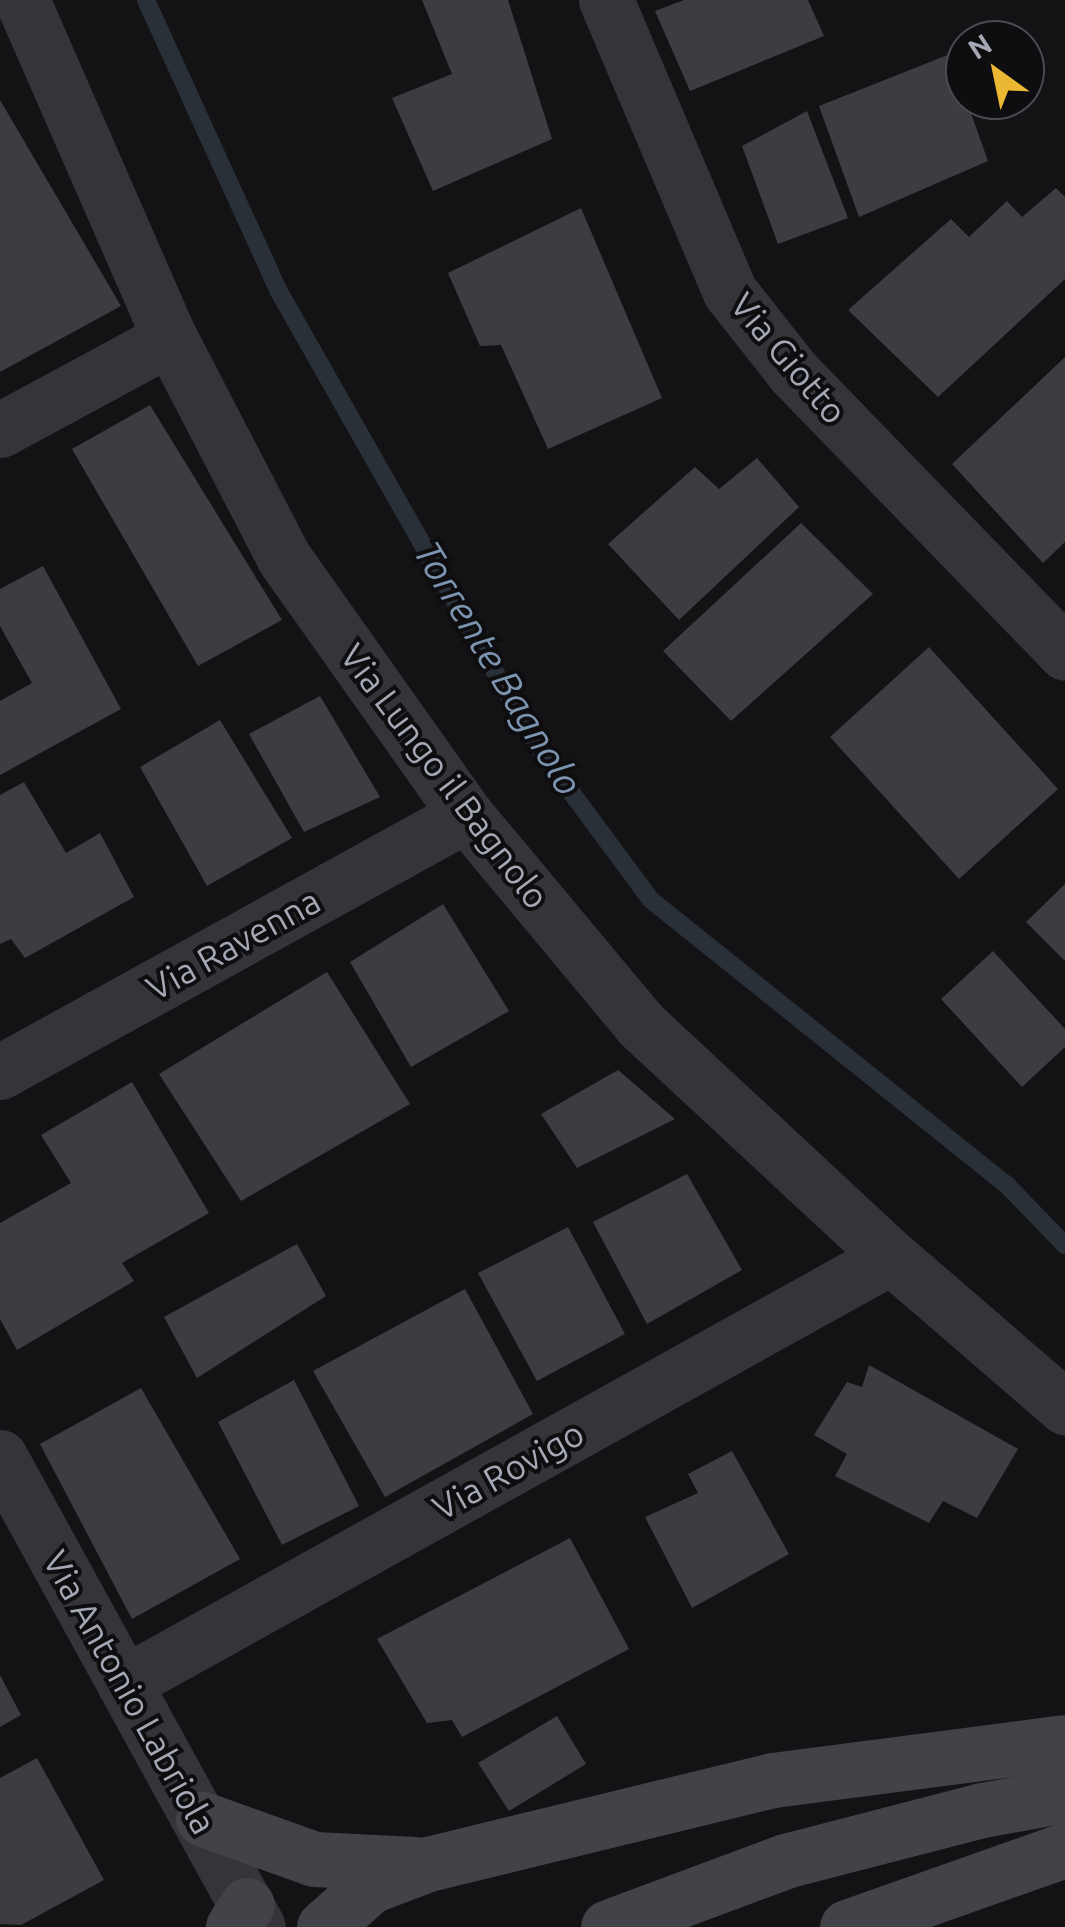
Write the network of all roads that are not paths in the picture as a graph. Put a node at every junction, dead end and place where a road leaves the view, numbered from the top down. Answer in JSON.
{"nodes":[{"id":1,"x":22,"y":0,"type":"edge"},
{"id":2,"x":606,"y":0,"type":"edge"},
{"id":3,"x":170,"y":338,"type":"junction"},
{"id":4,"x":0,"y":430,"type":"edge"},
{"id":5,"x":1065,"y":653,"type":"edge"},
{"id":6,"x":466,"y":816,"type":"junction"},
{"id":7,"x":0,"y":1072,"type":"edge"},
{"id":8,"x":892,"y":1258,"type":"junction"},
{"id":9,"x":1065,"y":1407,"type":"edge"},
{"id":10,"x":0,"y":1457,"type":"edge"},
{"id":11,"x":124,"y":1683,"type":"junction"},
{"id":12,"x":1065,"y":1742,"type":"edge"},
{"id":13,"x":1065,"y":1795,"type":"edge"},
{"id":14,"x":203,"y":1819,"type":"junction"},
{"id":15,"x":1065,"y":1850,"type":"edge"},
{"id":16,"x":428,"y":1864,"type":"junction"},
{"id":17,"x":246,"y":1919,"type":"edge"},
{"id":18,"x":324,"y":1927,"type":"edge"},
{"id":19,"x":608,"y":1927,"type":"edge"},
{"id":20,"x":847,"y":1927,"type":"edge"}],
"edges":[{"from":1,"to":3,"type":"street","name":"Via Lungo il Bagnolo"},
{"from":2,"to":5,"type":"street","name":"Via Giotto"},
{"from":3,"to":4,"type":"street"},
{"from":3,"to":6,"type":"street","name":"Via Lungo il Bagnolo"},
{"from":6,"to":7,"type":"street","name":"Via Ravenna"},
{"from":6,"to":8,"type":"street","name":"Via Lungo il Bagnolo"},
{"from":8,"to":9,"type":"street","name":"Via Lungo il Bagnolo"},
{"from":8,"to":11,"type":"street","name":"Via Rovigo"},
{"from":10,"to":11,"type":"street","name":"Via Antonio Labriola"},
{"from":11,"to":14,"type":"street","name":"Via Antonio Labriola"},
{"from":12,"to":16,"type":"main road"},
{"from":13,"to":19,"type":"main road"},
{"from":14,"to":16,"type":"main road"},
{"from":14,"to":17,"type":"street","name":"Via Antonio Labriola"},
{"from":15,"to":20,"type":"main road"},
{"from":16,"to":18,"type":"main road"}]}
